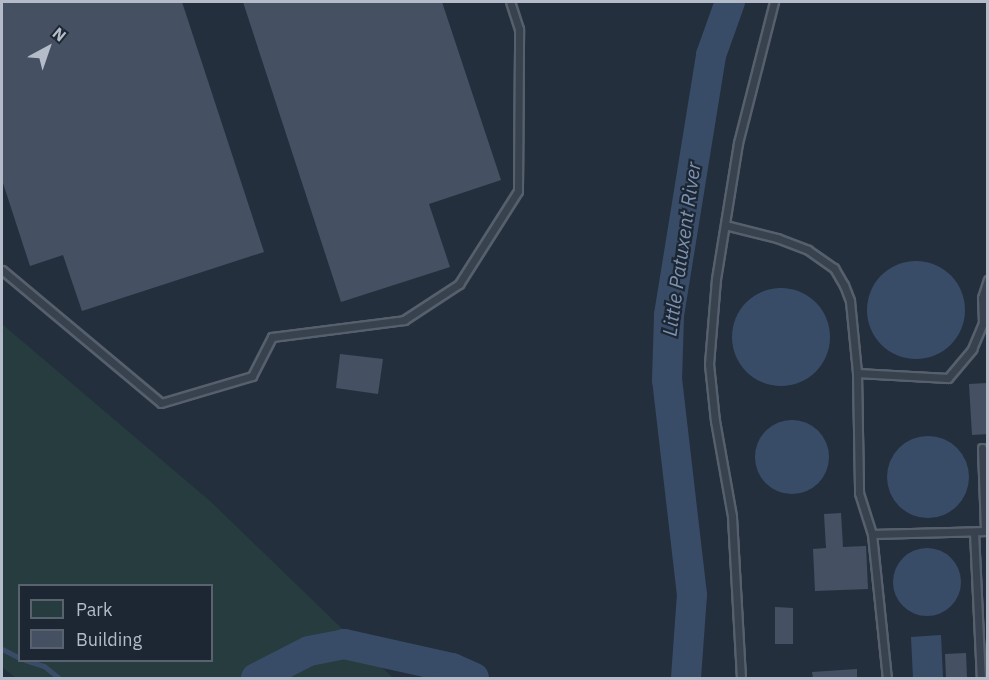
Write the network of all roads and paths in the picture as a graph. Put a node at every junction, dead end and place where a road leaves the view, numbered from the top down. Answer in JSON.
{"nodes":[{"id":1,"x":510,"y":2,"type":"edge"},
{"id":2,"x":774,"y":2,"type":"edge"},
{"id":3,"x":725,"y":225,"type":"junction"},
{"id":4,"x":2,"y":270,"type":"edge"},
{"id":5,"x":987,"y":280,"type":"edge"},
{"id":6,"x":857,"y":373,"type":"junction"},
{"id":7,"x":982,"y":448,"type":"dead end"},
{"id":8,"x":986,"y":531,"type":"edge"},
{"id":9,"x":974,"y":532,"type":"junction"},
{"id":10,"x":872,"y":534,"type":"junction"},
{"id":11,"x":741,"y":678,"type":"edge"},
{"id":12,"x":887,"y":678,"type":"edge"},
{"id":13,"x":981,"y":678,"type":"edge"}],
"edges":[{"from":1,"to":4,"type":"lane"},
{"from":2,"to":3,"type":"lane"},
{"from":3,"to":6,"type":"lane"},
{"from":3,"to":11,"type":"lane"},
{"from":5,"to":6,"type":"lane"},
{"from":6,"to":10,"type":"lane"},
{"from":7,"to":8,"type":"lane"},
{"from":8,"to":9,"type":"lane"},
{"from":9,"to":10,"type":"lane"},
{"from":9,"to":13,"type":"lane"},
{"from":10,"to":12,"type":"lane"}]}
